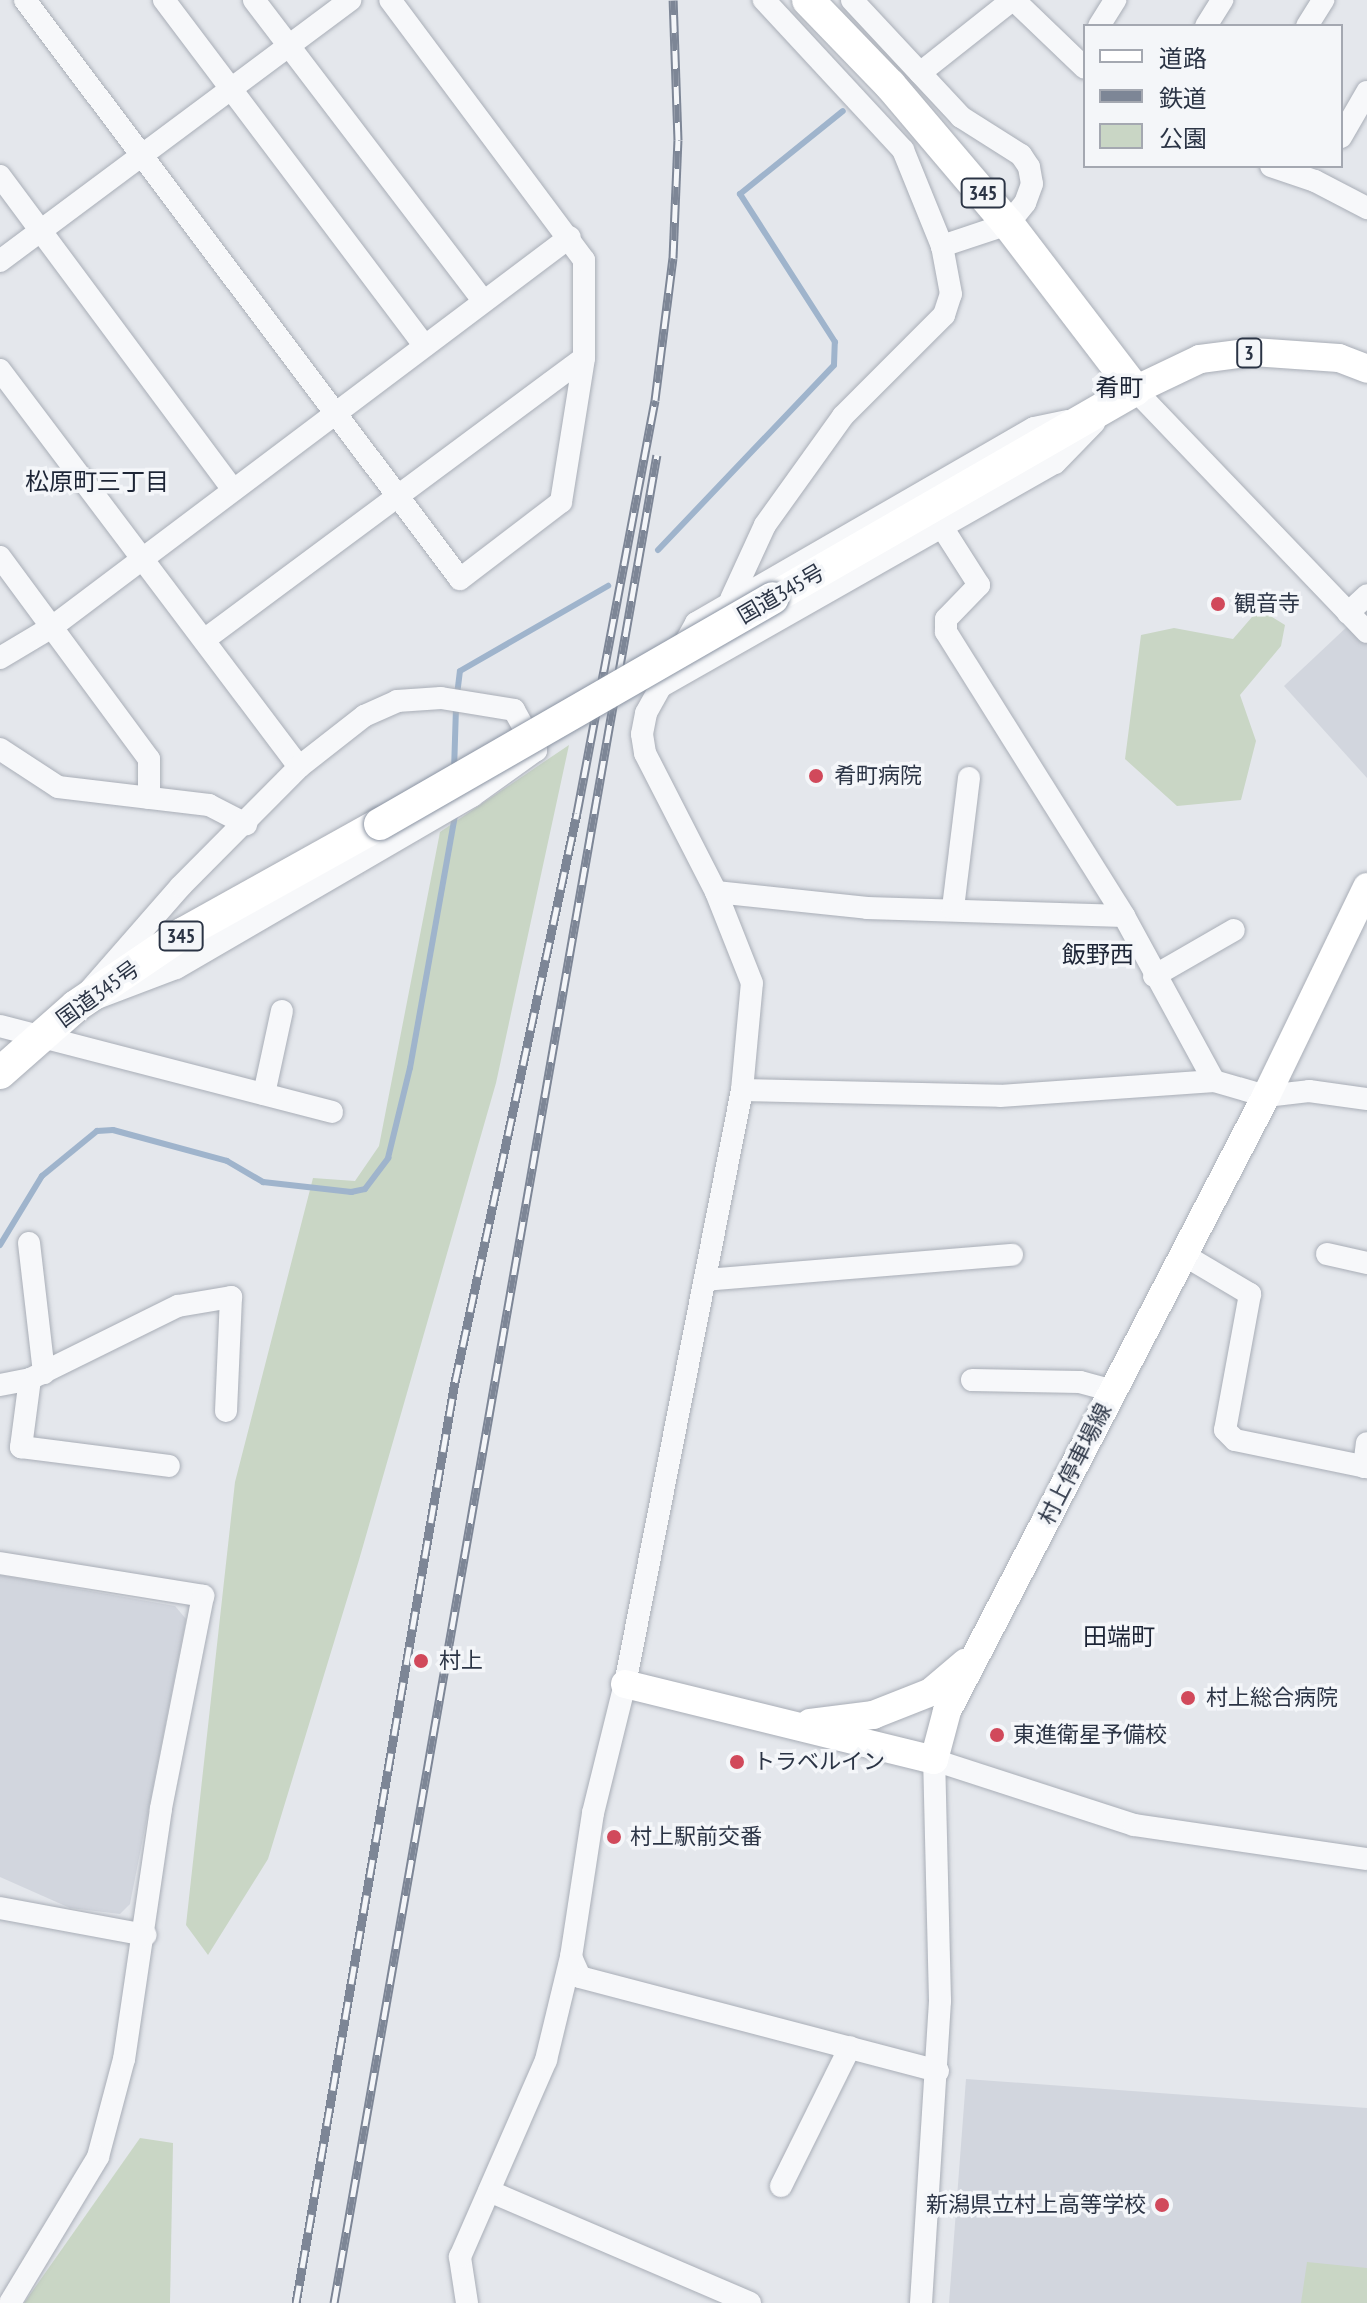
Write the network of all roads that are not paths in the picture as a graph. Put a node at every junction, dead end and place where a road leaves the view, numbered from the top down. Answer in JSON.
{"nodes":[{"id":1,"x":25,"y":0,"type":"edge"},
{"id":2,"x":164,"y":0,"type":"edge"},
{"id":3,"x":254,"y":0,"type":"edge"},
{"id":4,"x":350,"y":0,"type":"edge"},
{"id":5,"x":390,"y":0,"type":"edge"},
{"id":6,"x":764,"y":0,"type":"edge"},
{"id":7,"x":852,"y":0,"type":"edge"},
{"id":8,"x":1013,"y":0,"type":"edge"},
{"id":9,"x":1115,"y":0,"type":"edge"},
{"id":10,"x":1222,"y":0,"type":"edge"},
{"id":11,"x":1323,"y":0,"type":"edge"},
{"id":12,"x":812,"y":4,"type":"edge"},
{"id":13,"x":1100,"y":24,"type":"edge"},
{"id":14,"x":1207,"y":24,"type":"edge"},
{"id":15,"x":1308,"y":24,"type":"edge"},
{"id":16,"x":289,"y":46,"type":"junction"},
{"id":17,"x":1083,"y":59,"type":"edge"},
{"id":18,"x":920,"y":73,"type":"junction"},
{"id":19,"x":231,"y":89,"type":"junction"},
{"id":20,"x":1366,"y":94,"type":"edge"},
{"id":21,"x":1343,"y":134,"type":"edge"},
{"id":22,"x":142,"y":155,"type":"junction"},
{"id":23,"x":1285,"y":168,"type":"edge"},
{"id":24,"x":1320,"y":173,"type":"edge"},
{"id":25,"x":0,"y":176,"type":"edge"},
{"id":26,"x":1367,"y":208,"type":"edge"},
{"id":27,"x":1008,"y":224,"type":"junction"},
{"id":28,"x":41,"y":230,"type":"junction"},
{"id":29,"x":570,"y":237,"type":"junction"},
{"id":30,"x":942,"y":246,"type":"junction"},
{"id":31,"x":0,"y":261,"type":"edge"},
{"id":32,"x":483,"y":301,"type":"junction"},
{"id":33,"x":425,"y":346,"type":"junction"},
{"id":34,"x":584,"y":358,"type":"junction"},
{"id":35,"x":1367,"y":369,"type":"edge"},
{"id":36,"x":0,"y":370,"type":"edge"},
{"id":37,"x":1135,"y":390,"type":"junction"},
{"id":38,"x":1106,"y":411,"type":"junction"},
{"id":39,"x":335,"y":414,"type":"junction"},
{"id":40,"x":233,"y":490,"type":"junction"},
{"id":41,"x":397,"y":496,"type":"junction"},
{"id":42,"x":942,"y":527,"type":"junction"},
{"id":43,"x":0,"y":557,"type":"edge"},
{"id":44,"x":141,"y":557,"type":"junction"},
{"id":45,"x":1367,"y":595,"type":"edge"},
{"id":46,"x":731,"y":599,"type":"junction"},
{"id":47,"x":1348,"y":613,"type":"junction"},
{"id":48,"x":52,"y":627,"type":"junction"},
{"id":49,"x":1367,"y":632,"type":"edge"},
{"id":50,"x":204,"y":640,"type":"junction"},
{"id":51,"x":0,"y":658,"type":"edge"},
{"id":52,"x":659,"y":688,"type":"junction"},
{"id":53,"x":0,"y":749,"type":"edge"},
{"id":54,"x":299,"y":767,"type":"junction"},
{"id":55,"x":969,"y":778,"type":"dead end"},
{"id":56,"x":149,"y":798,"type":"junction"},
{"id":57,"x":246,"y":824,"type":"junction"},
{"id":58,"x":1367,"y":887,"type":"edge"},
{"id":59,"x":716,"y":892,"type":"junction"},
{"id":60,"x":953,"y":908,"type":"junction"},
{"id":61,"x":1124,"y":916,"type":"junction"},
{"id":62,"x":1234,"y":930,"type":"dead end"},
{"id":63,"x":1154,"y":976,"type":"junction"},
{"id":64,"x":76,"y":1006,"type":"junction"},
{"id":65,"x":282,"y":1011,"type":"dead end"},
{"id":66,"x":0,"y":1026,"type":"edge"},
{"id":67,"x":41,"y":1035,"type":"junction"},
{"id":68,"x":0,"y":1073,"type":"edge"},
{"id":69,"x":1214,"y":1081,"type":"junction"},
{"id":70,"x":742,"y":1090,"type":"junction"},
{"id":71,"x":264,"y":1094,"type":"junction"},
{"id":72,"x":1266,"y":1096,"type":"junction"},
{"id":73,"x":1367,"y":1099,"type":"edge"},
{"id":74,"x":332,"y":1112,"type":"dead end"},
{"id":75,"x":29,"y":1243,"type":"dead end"},
{"id":76,"x":1327,"y":1254,"type":"dead end"},
{"id":77,"x":1012,"y":1255,"type":"dead end"},
{"id":78,"x":1184,"y":1255,"type":"junction"},
{"id":79,"x":1367,"y":1263,"type":"edge"},
{"id":80,"x":705,"y":1280,"type":"junction"},
{"id":81,"x":37,"y":1376,"type":"junction"},
{"id":82,"x":972,"y":1380,"type":"dead end"},
{"id":83,"x":0,"y":1385,"type":"edge"},
{"id":84,"x":1114,"y":1391,"type":"junction"},
{"id":85,"x":226,"y":1411,"type":"dead end"},
{"id":86,"x":1367,"y":1443,"type":"edge"},
{"id":87,"x":169,"y":1466,"type":"dead end"},
{"id":88,"x":1365,"y":1467,"type":"edge"},
{"id":89,"x":0,"y":1563,"type":"edge"},
{"id":90,"x":979,"y":1649,"type":"junction"},
{"id":91,"x":625,"y":1684,"type":"junction"},
{"id":92,"x":793,"y":1725,"type":"junction"},
{"id":93,"x":934,"y":1760,"type":"junction"},
{"id":94,"x":1367,"y":1859,"type":"edge"},
{"id":95,"x":0,"y":1908,"type":"edge"},
{"id":96,"x":146,"y":1935,"type":"junction"},
{"id":97,"x":571,"y":1957,"type":"junction"},
{"id":98,"x":850,"y":2047,"type":"junction"},
{"id":99,"x":938,"y":2071,"type":"junction"},
{"id":100,"x":781,"y":2186,"type":"dead end"},
{"id":101,"x":489,"y":2191,"type":"junction"},
{"id":102,"x":7,"y":2297,"type":"edge"},
{"id":103,"x":467,"y":2303,"type":"edge"},
{"id":104,"x":750,"y":2303,"type":"edge"},
{"id":105,"x":921,"y":2303,"type":"edge"}],
"edges":[{"from":1,"to":22,"type":"street"},
{"from":2,"to":19,"type":"street"},
{"from":3,"to":16,"type":"street"},
{"from":4,"to":16,"type":"street"},
{"from":5,"to":29,"type":"street"},
{"from":6,"to":30,"type":"street"},
{"from":7,"to":18,"type":"street"},
{"from":8,"to":17,"type":"street"},
{"from":8,"to":18,"type":"street"},
{"from":9,"to":13,"type":"street"},
{"from":10,"to":14,"type":"street"},
{"from":11,"to":15,"type":"street"},
{"from":12,"to":27,"type":"highway","number":"345"},
{"from":16,"to":19,"type":"street"},
{"from":16,"to":32,"type":"street"},
{"from":18,"to":27,"type":"street"},
{"from":19,"to":22,"type":"street"},
{"from":19,"to":33,"type":"street"},
{"from":20,"to":21,"type":"street"},
{"from":22,"to":28,"type":"street"},
{"from":22,"to":39,"type":"street"},
{"from":23,"to":24,"type":"street"},
{"from":24,"to":26,"type":"street"},
{"from":25,"to":28,"type":"street"},
{"from":27,"to":30,"type":"street"},
{"from":27,"to":37,"type":"highway","number":"345"},
{"from":28,"to":31,"type":"street"},
{"from":28,"to":40,"type":"street"},
{"from":29,"to":32,"type":"street"},
{"from":29,"to":34,"type":"street"},
{"from":30,"to":46,"type":"street"},
{"from":32,"to":33,"type":"street"},
{"from":33,"to":39,"type":"street"},
{"from":34,"to":41,"type":"street"},
{"from":34,"to":41,"type":"street"},
{"from":35,"to":37,"type":"main road","number":"3"},
{"from":36,"to":44,"type":"street"},
{"from":37,"to":38,"type":"highway","name":"国道345号","number":"345"},
{"from":37,"to":47,"type":"street"},
{"from":38,"to":42,"type":"street"},
{"from":38,"to":46,"type":"street"},
{"from":38,"to":64,"type":"highway","name":"国道345号","number":"345","bridge":true},
{"from":39,"to":40,"type":"street"},
{"from":39,"to":41,"type":"street"},
{"from":40,"to":44,"type":"street"},
{"from":41,"to":50,"type":"street"},
{"from":42,"to":52,"type":"street"},
{"from":42,"to":61,"type":"street"},
{"from":43,"to":48,"type":"street"},
{"from":44,"to":48,"type":"street"},
{"from":44,"to":50,"type":"street"},
{"from":45,"to":47,"type":"street"},
{"from":46,"to":52,"type":"street"},
{"from":47,"to":49,"type":"street"},
{"from":48,"to":51,"type":"street"},
{"from":48,"to":56,"type":"street"},
{"from":50,"to":54,"type":"street"},
{"from":52,"to":59,"type":"street"},
{"from":53,"to":56,"type":"street"},
{"from":54,"to":57,"type":"street"},
{"from":54,"to":64,"type":"street"},
{"from":55,"to":60,"type":"street"},
{"from":56,"to":57,"type":"street"},
{"from":57,"to":64,"type":"street"},
{"from":58,"to":72,"type":"main road","name":"村上停車場線"},
{"from":59,"to":60,"type":"street"},
{"from":59,"to":70,"type":"street"},
{"from":60,"to":61,"type":"street"},
{"from":61,"to":63,"type":"street"},
{"from":62,"to":63,"type":"street"},
{"from":63,"to":69,"type":"street"},
{"from":64,"to":67,"type":"highway","name":"国道345号","number":"345"},
{"from":65,"to":71,"type":"street"},
{"from":66,"to":67,"type":"street"},
{"from":67,"to":68,"type":"highway","name":"国道345号","number":"345"},
{"from":67,"to":71,"type":"street"},
{"from":69,"to":70,"type":"street"},
{"from":69,"to":72,"type":"street"},
{"from":70,"to":80,"type":"street"},
{"from":71,"to":74,"type":"street"},
{"from":72,"to":73,"type":"street"},
{"from":72,"to":78,"type":"main road","name":"村上停車場線"},
{"from":75,"to":81,"type":"street"},
{"from":76,"to":79,"type":"street"},
{"from":77,"to":80,"type":"street"},
{"from":78,"to":84,"type":"main road","name":"村上停車場線"},
{"from":78,"to":88,"type":"street"},
{"from":80,"to":91,"type":"street"},
{"from":81,"to":83,"type":"street"},
{"from":81,"to":85,"type":"street"},
{"from":81,"to":87,"type":"street"},
{"from":82,"to":84,"type":"street"},
{"from":84,"to":90,"type":"main road","name":"村上停車場線"},
{"from":86,"to":88,"type":"street"},
{"from":89,"to":96,"type":"street"},
{"from":90,"to":92,"type":"main road"},
{"from":90,"to":93,"type":"main road","name":"村上停車場線"},
{"from":91,"to":92,"type":"main road"},
{"from":91,"to":97,"type":"street"},
{"from":92,"to":93,"type":"main road"},
{"from":93,"to":94,"type":"street"},
{"from":93,"to":99,"type":"street"},
{"from":95,"to":96,"type":"street"},
{"from":96,"to":102,"type":"street"},
{"from":97,"to":98,"type":"street"},
{"from":97,"to":101,"type":"street"},
{"from":98,"to":99,"type":"street"},
{"from":98,"to":100,"type":"street"},
{"from":99,"to":105,"type":"street"},
{"from":101,"to":103,"type":"street"},
{"from":101,"to":104,"type":"street"}]}
